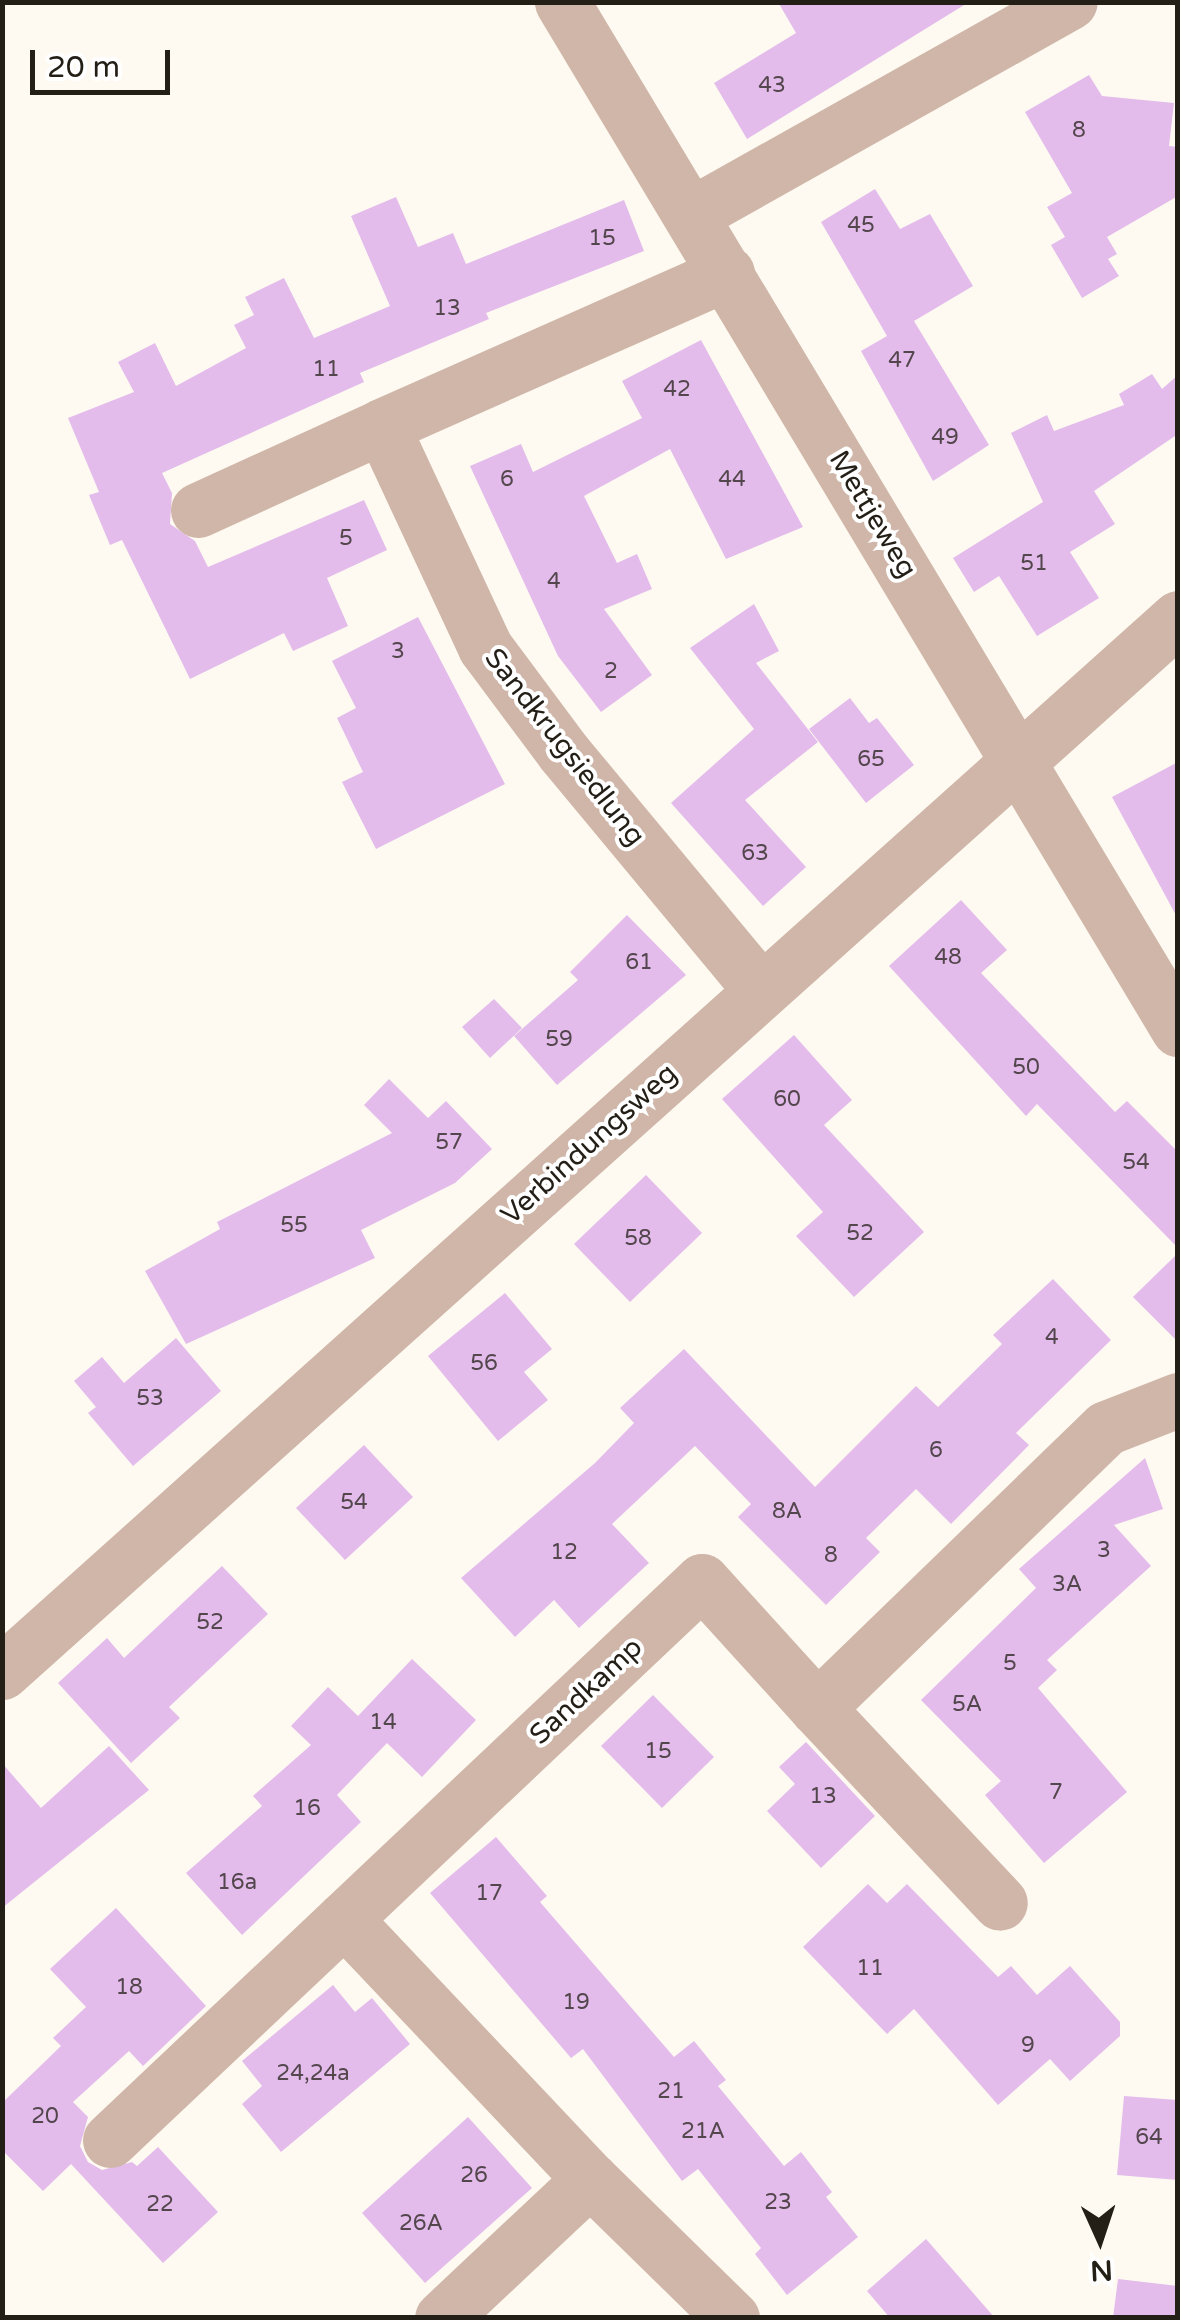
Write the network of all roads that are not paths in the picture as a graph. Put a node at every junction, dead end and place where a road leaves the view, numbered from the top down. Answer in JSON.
{"nodes":[{"id":1,"x":562,"y":2,"type":"edge"},
{"id":2,"x":1070,"y":2,"type":"edge"},
{"id":3,"x":692,"y":214,"type":"junction"},
{"id":4,"x":727,"y":273,"type":"junction"},
{"id":5,"x":382,"y":426,"type":"junction"},
{"id":6,"x":198,"y":510,"type":"dead end"},
{"id":7,"x":1178,"y":618,"type":"edge"},
{"id":8,"x":1022,"y":762,"type":"junction"},
{"id":9,"x":760,"y":990,"type":"junction"},
{"id":10,"x":1178,"y":1029,"type":"edge"},
{"id":11,"x":1178,"y":1400,"type":"edge"},
{"id":12,"x":2,"y":1672,"type":"edge"},
{"id":13,"x":817,"y":1708,"type":"junction"},
{"id":14,"x":1000,"y":1903,"type":"dead end"},
{"id":15,"x":344,"y":1919,"type":"junction"},
{"id":16,"x":110,"y":2140,"type":"dead end"},
{"id":17,"x":590,"y":2179,"type":"junction"},
{"id":18,"x":442,"y":2318,"type":"edge"},
{"id":19,"x":732,"y":2318,"type":"edge"}],
"edges":[{"from":1,"to":3,"type":"street","name":"Mettjeweg"},
{"from":2,"to":3,"type":"street"},
{"from":3,"to":4,"type":"street","name":"Mettjeweg"},
{"from":4,"to":5,"type":"street"},
{"from":4,"to":8,"type":"street","name":"Mettjeweg"},
{"from":5,"to":6,"type":"street"},
{"from":5,"to":9,"type":"street","name":"Sandkrugsiedlung"},
{"from":7,"to":8,"type":"street","name":"Verbindungsweg"},
{"from":8,"to":9,"type":"street","name":"Verbindungsweg"},
{"from":8,"to":10,"type":"street","name":"Mettjeweg"},
{"from":9,"to":12,"type":"street","name":"Verbindungsweg"},
{"from":11,"to":13,"type":"street"},
{"from":13,"to":14,"type":"street","name":"Sandkamp"},
{"from":13,"to":15,"type":"street","name":"Sandkamp"},
{"from":15,"to":16,"type":"street","name":"Sandkamp"},
{"from":15,"to":17,"type":"street"},
{"from":17,"to":18,"type":"street"},
{"from":17,"to":19,"type":"street"}]}
